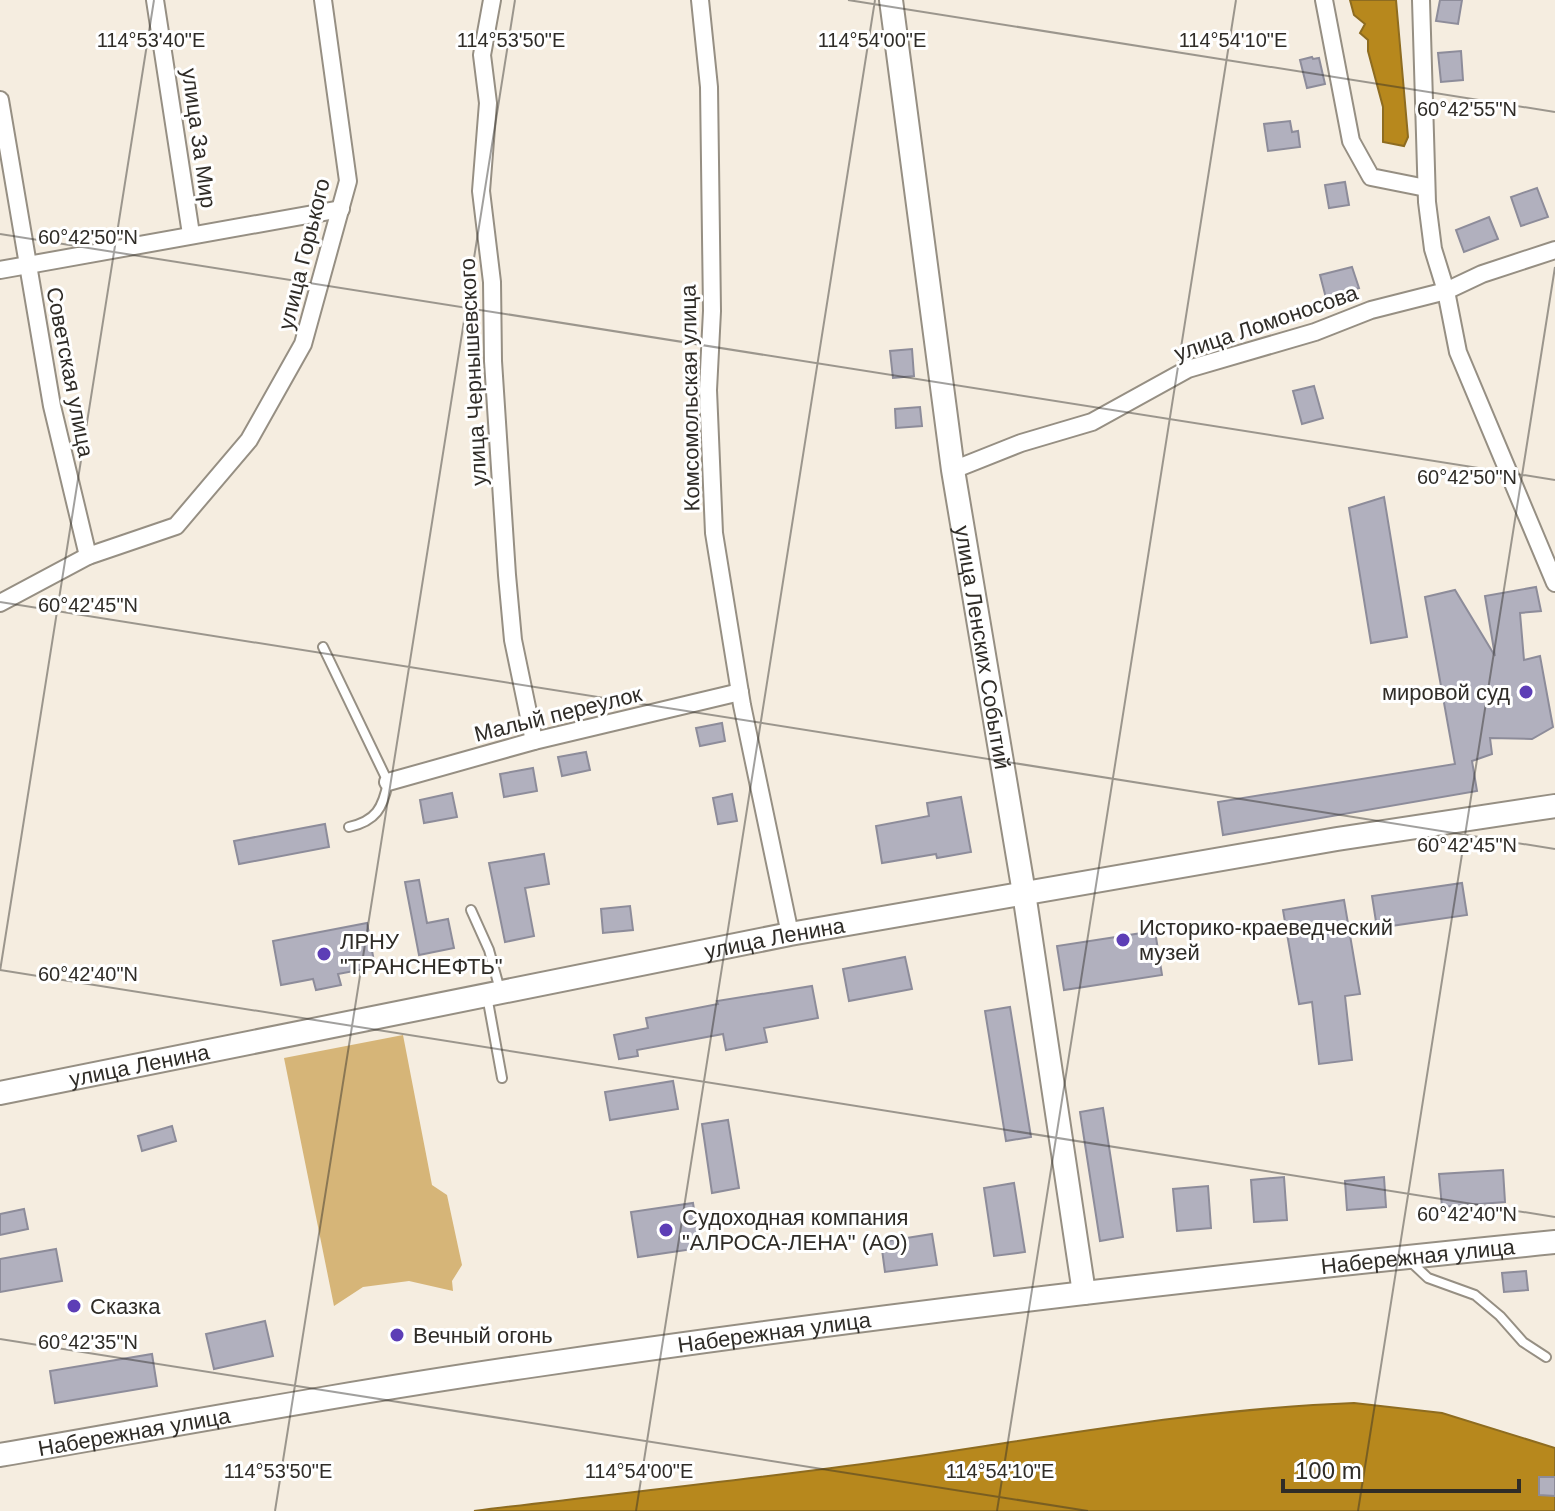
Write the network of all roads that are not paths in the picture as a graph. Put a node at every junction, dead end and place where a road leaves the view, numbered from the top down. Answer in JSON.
{"nodes":[{"id":1,"x":155,"y":0,"type":"edge"},
{"id":2,"x":323,"y":0,"type":"edge"},
{"id":3,"x":492,"y":0,"type":"edge"},
{"id":4,"x":700,"y":0,"type":"edge"},
{"id":5,"x":891,"y":0,"type":"edge"},
{"id":6,"x":1324,"y":0,"type":"edge"},
{"id":7,"x":1421,"y":0,"type":"edge"},
{"id":8,"x":0,"y":100,"type":"edge"},
{"id":9,"x":1426,"y":188,"type":"junction"},
{"id":10,"x":341,"y":209,"type":"junction"},
{"id":11,"x":191,"y":234,"type":"junction"},
{"id":12,"x":1555,"y":250,"type":"edge"},
{"id":13,"x":27,"y":264,"type":"junction"},
{"id":14,"x":0,"y":270,"type":"edge"},
{"id":15,"x":1446,"y":291,"type":"junction"},
{"id":16,"x":953,"y":470,"type":"junction"},
{"id":17,"x":88,"y":556,"type":"junction"},
{"id":18,"x":1555,"y":583,"type":"edge"},
{"id":19,"x":0,"y":603,"type":"edge"},
{"id":20,"x":323,"y":647,"type":"dead end"},
{"id":21,"x":740,"y":692,"type":"junction"},
{"id":22,"x":534,"y":741,"type":"junction"},
{"id":23,"x":388,"y":782,"type":"junction"},
{"id":24,"x":1555,"y":806,"type":"edge"},
{"id":25,"x":349,"y":827,"type":"dead end"},
{"id":26,"x":1024,"y":893,"type":"junction"},
{"id":27,"x":471,"y":910,"type":"dead end"},
{"id":28,"x":790,"y":934,"type":"junction"},
{"id":29,"x":493,"y":992,"type":"junction"},
{"id":30,"x":502,"y":1078,"type":"dead end"},
{"id":31,"x":0,"y":1093,"type":"edge"},
{"id":32,"x":1555,"y":1242,"type":"edge"},
{"id":33,"x":1407,"y":1258,"type":"junction"},
{"id":34,"x":1084,"y":1293,"type":"junction"},
{"id":35,"x":1546,"y":1357,"type":"dead end"},
{"id":36,"x":0,"y":1455,"type":"edge"}],
"edges":[{"from":1,"to":11,"type":"street","name":"улица За Мир"},
{"from":2,"to":10,"type":"street","name":"улица Горького"},
{"from":3,"to":22,"type":"street","name":"улица Чернышевского"},
{"from":4,"to":21,"type":"street","name":"Комсомольская улица"},
{"from":5,"to":16,"type":"street","name":"улица Ленских Событий"},
{"from":6,"to":9,"type":"street"},
{"from":7,"to":9,"type":"street"},
{"from":8,"to":13,"type":"street","name":"Советская улица"},
{"from":9,"to":15,"type":"street"},
{"from":10,"to":11,"type":"street"},
{"from":10,"to":17,"type":"street","name":"улица Горького"},
{"from":11,"to":13,"type":"street"},
{"from":12,"to":15,"type":"street","name":"улица Ломоносова"},
{"from":13,"to":14,"type":"street"},
{"from":13,"to":17,"type":"street","name":"Советская улица"},
{"from":15,"to":16,"type":"street","name":"улица Ломоносова"},
{"from":15,"to":18,"type":"street"},
{"from":16,"to":26,"type":"street","name":"улица Ленских Событий"},
{"from":17,"to":19,"type":"street","name":"улица Горького"},
{"from":20,"to":23,"type":"lane"},
{"from":21,"to":22,"type":"street","name":"Малый переулок"},
{"from":21,"to":28,"type":"street","name":"Комсомольская улица"},
{"from":22,"to":23,"type":"street","name":"Малый переулок"},
{"from":23,"to":25,"type":"lane"},
{"from":24,"to":26,"type":"street","name":"улица Ленина"},
{"from":26,"to":28,"type":"street","name":"улица Ленина"},
{"from":26,"to":34,"type":"street","name":"улица Ленских Событий"},
{"from":27,"to":29,"type":"lane"},
{"from":28,"to":29,"type":"street","name":"улица Ленина"},
{"from":29,"to":30,"type":"lane"},
{"from":29,"to":31,"type":"street","name":"улица Ленина"},
{"from":32,"to":33,"type":"street","name":"Набережная улица"},
{"from":33,"to":34,"type":"street","name":"Набережная улица"},
{"from":33,"to":35,"type":"lane"},
{"from":34,"to":36,"type":"street","name":"Набережная улица"}]}
